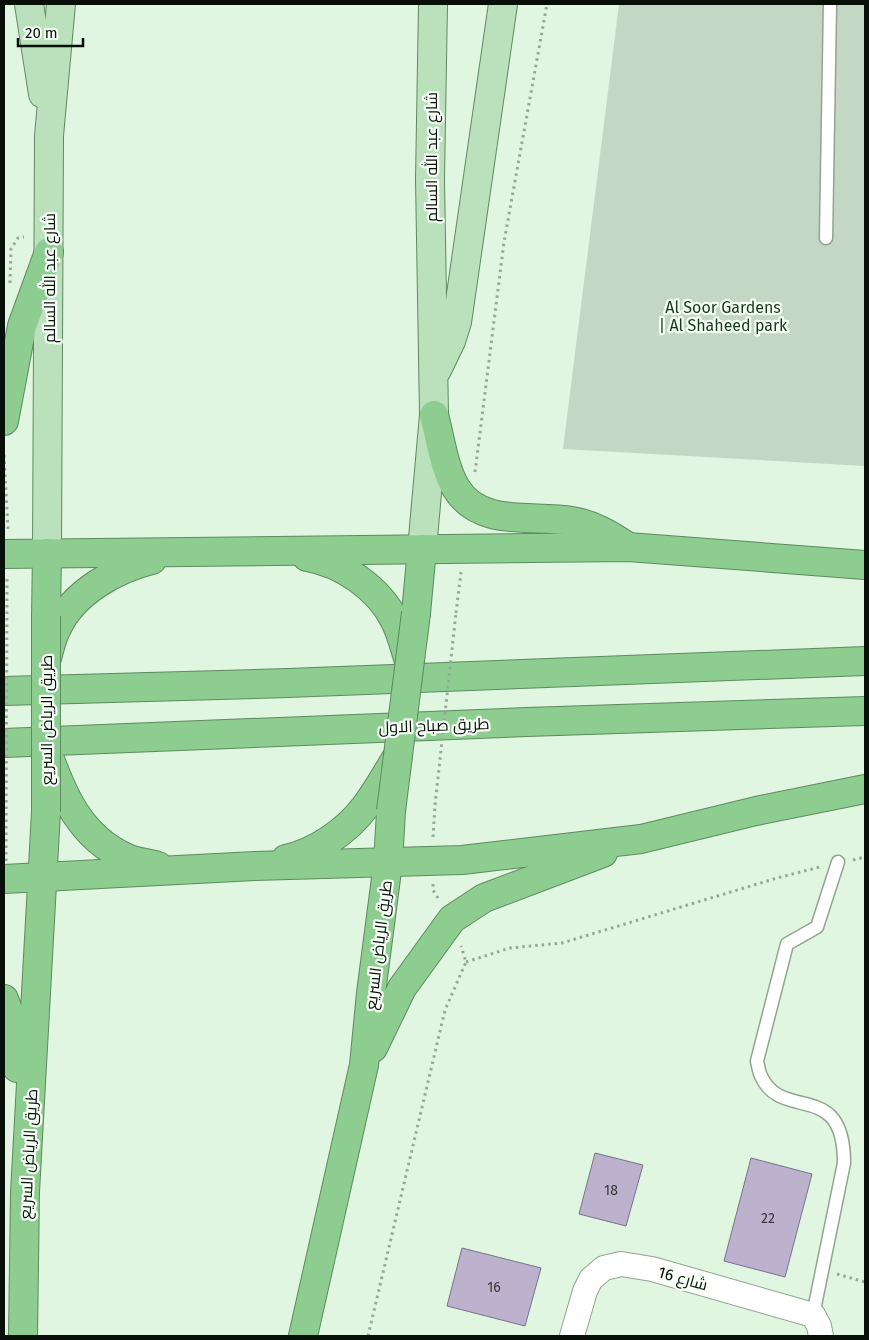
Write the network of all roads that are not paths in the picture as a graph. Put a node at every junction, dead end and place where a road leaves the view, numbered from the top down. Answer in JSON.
{"nodes":[{"id":1,"x":29,"y":4,"type":"edge"},
{"id":2,"x":61,"y":4,"type":"edge"},
{"id":3,"x":433,"y":4,"type":"edge"},
{"id":4,"x":503,"y":4,"type":"edge"},
{"id":5,"x":830,"y":4,"type":"edge"},
{"id":6,"x":49,"y":136,"type":"junction"},
{"id":7,"x":826,"y":238,"type":"dead end"},
{"id":8,"x":49,"y":252,"type":"junction"},
{"id":9,"x":434,"y":376,"type":"junction"},
{"id":10,"x":434,"y":415,"type":"junction"},
{"id":11,"x":4,"y":420,"type":"edge"},
{"id":12,"x":628,"y":547,"type":"junction"},
{"id":13,"x":422,"y":549,"type":"junction"},
{"id":14,"x":259,"y":551,"type":"junction"},
{"id":15,"x":187,"y":552,"type":"junction"},
{"id":16,"x":6,"y":553,"type":"edge"},
{"id":17,"x":47,"y":553,"type":"junction"},
{"id":18,"x":865,"y":565,"type":"edge"},
{"id":19,"x":57,"y":614,"type":"junction"},
{"id":20,"x":405,"y":616,"type":"junction"},
{"id":21,"x":865,"y":661,"type":"edge"},
{"id":22,"x":4,"y":691,"type":"edge"},
{"id":23,"x":865,"y":711,"type":"edge"},
{"id":24,"x":4,"y":743,"type":"edge"},
{"id":25,"x":398,"y":756,"type":"junction"},
{"id":26,"x":865,"y":789,"type":"edge"},
{"id":27,"x":56,"y":807,"type":"junction"},
{"id":28,"x":641,"y":839,"type":"junction"},
{"id":29,"x":838,"y":862,"type":"road end"},
{"id":30,"x":388,"y":863,"type":"junction"},
{"id":31,"x":255,"y":866,"type":"junction"},
{"id":32,"x":5,"y":870,"type":"edge"},
{"id":33,"x":181,"y":871,"type":"junction"},
{"id":34,"x":42,"y":878,"type":"junction"},
{"id":35,"x":4,"y":999,"type":"edge"},
{"id":36,"x":364,"y":1065,"type":"junction"},
{"id":37,"x":25,"y":1192,"type":"junction"},
{"id":38,"x":812,"y":1314,"type":"junction"},
{"id":39,"x":23,"y":1336,"type":"edge"},
{"id":40,"x":303,"y":1336,"type":"edge"},
{"id":41,"x":572,"y":1336,"type":"edge"},
{"id":42,"x":821,"y":1336,"type":"edge"}],
"edges":[{"from":1,"to":6,"type":"main road"},
{"from":2,"to":6,"type":"main road","name":"شارع عبد الله السالم"},
{"from":3,"to":9,"type":"main road","name":"شارع عبد الله السالم"},
{"from":4,"to":9,"type":"main road"},
{"from":5,"to":7,"type":"lane"},
{"from":6,"to":8,"type":"main road","name":"شارع عبد الله السالم"},
{"from":8,"to":11,"type":"highway"},
{"from":8,"to":17,"type":"main road","name":"شارع عبد الله السالم"},
{"from":9,"to":10,"type":"main road","name":"شارع عبد الله السالم"},
{"from":10,"to":12,"type":"highway"},
{"from":10,"to":13,"type":"main road","name":"شارع عبد الله السالم"},
{"from":12,"to":13,"type":"highway"},
{"from":12,"to":18,"type":"highway"},
{"from":13,"to":14,"type":"highway"},
{"from":13,"to":20,"type":"highway","name":"طريق الرياض السريع"},
{"from":14,"to":15,"type":"highway"},
{"from":14,"to":20,"type":"highway"},
{"from":15,"to":17,"type":"highway"},
{"from":15,"to":19,"type":"highway"},
{"from":16,"to":17,"type":"highway"},
{"from":17,"to":19,"type":"highway","name":"طريق الرياض السريع"},
{"from":19,"to":27,"type":"highway","name":"طريق الرياض السريع","bridge":true},
{"from":20,"to":25,"type":"highway","name":"طريق الرياض السريع","bridge":true},
{"from":21,"to":22,"type":"highway"},
{"from":23,"to":24,"type":"highway","name":"طريق صباح الاول"},
{"from":25,"to":30,"type":"highway","name":"طريق الرياض السريع","bridge":true},
{"from":25,"to":31,"type":"highway"},
{"from":26,"to":28,"type":"highway"},
{"from":27,"to":33,"type":"highway"},
{"from":27,"to":34,"type":"highway","name":"طريق الرياض السريع"},
{"from":28,"to":30,"type":"highway"},
{"from":28,"to":36,"type":"highway"},
{"from":29,"to":38,"type":"lane"},
{"from":30,"to":31,"type":"highway"},
{"from":30,"to":36,"type":"highway","name":"طريق الرياض السريع"},
{"from":31,"to":33,"type":"highway"},
{"from":32,"to":34,"type":"highway"},
{"from":33,"to":34,"type":"highway"},
{"from":34,"to":37,"type":"highway","name":"طريق الرياض السريع"},
{"from":35,"to":37,"type":"highway"},
{"from":36,"to":40,"type":"highway","name":"طريق الرياض السريع"},
{"from":37,"to":39,"type":"highway","name":"طريق الرياض السريع"},
{"from":38,"to":41,"type":"street","name":"شارع 16"},
{"from":38,"to":42,"type":"street"}]}
